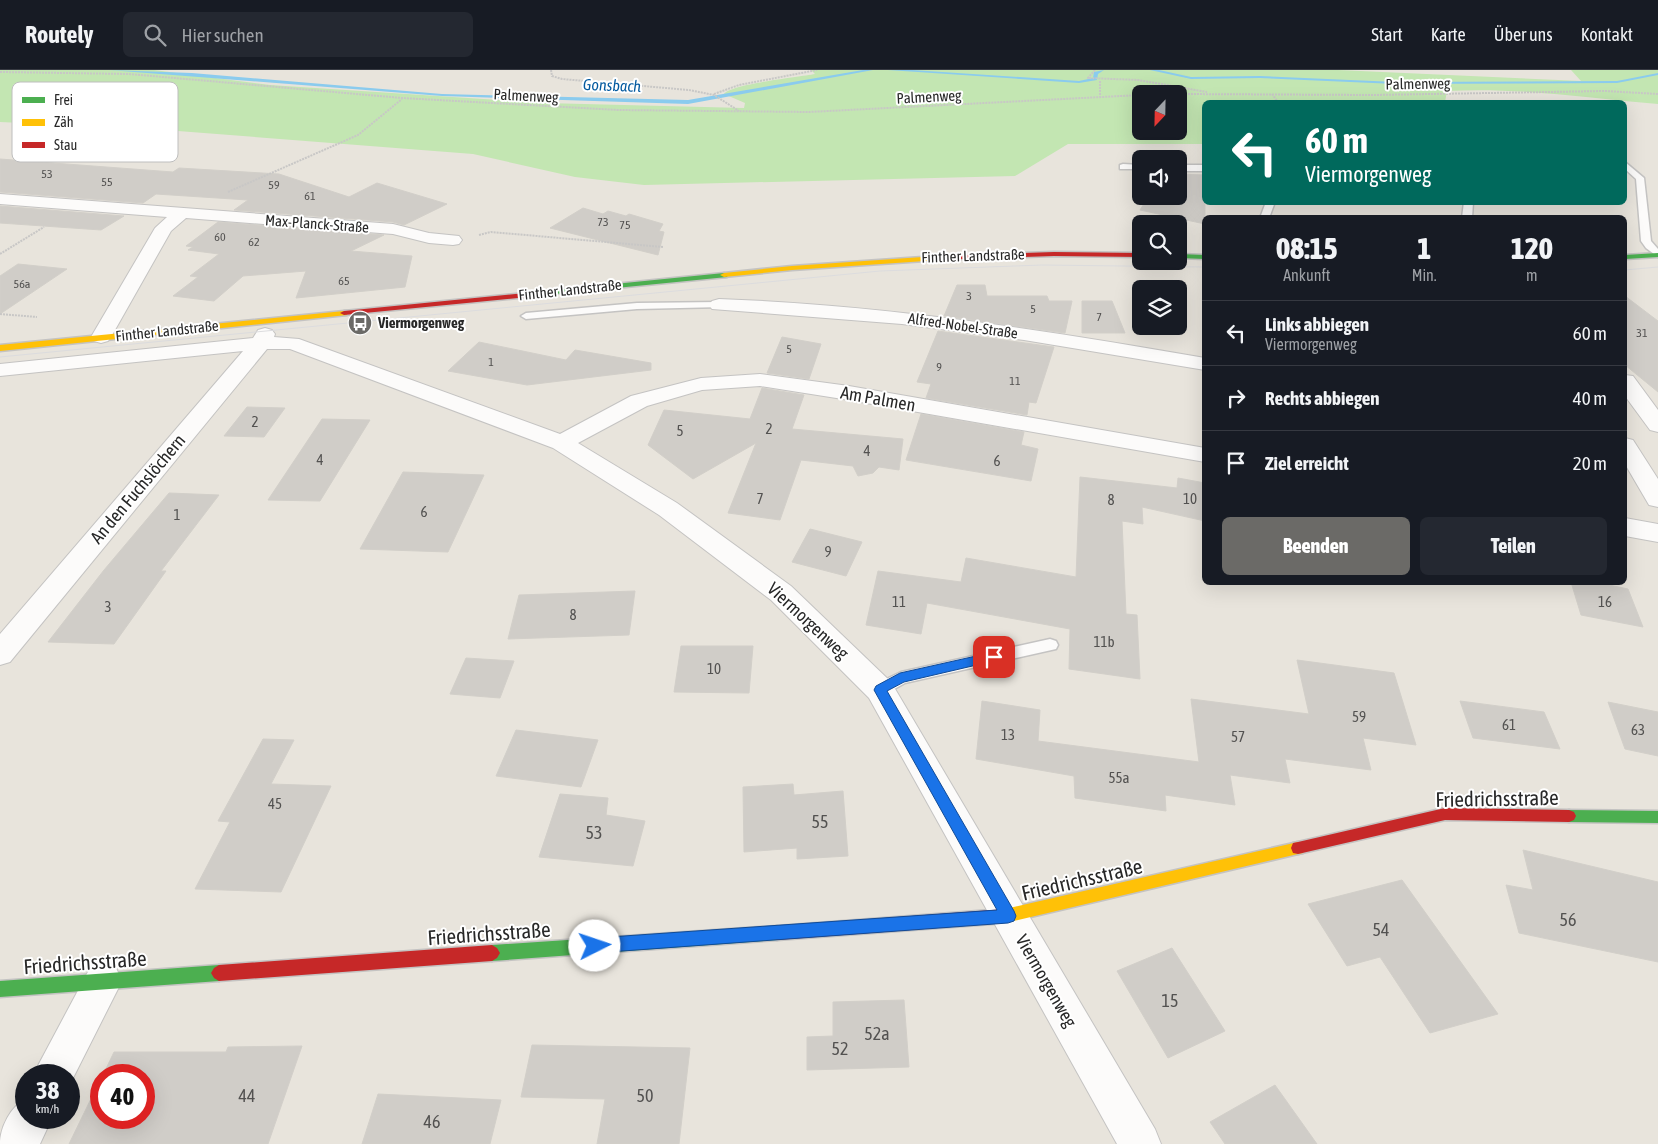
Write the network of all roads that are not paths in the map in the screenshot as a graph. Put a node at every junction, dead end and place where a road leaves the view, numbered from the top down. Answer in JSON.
{"nodes":[{"id":1,"x":1123,"y":167,"type":"dead end"},
{"id":2,"x":1132,"y":167,"type":"edge"},
{"id":3,"x":1627,"y":167,"type":"edge"},
{"id":4,"x":1187,"y":168,"type":"edge"},
{"id":5,"x":1202,"y":168,"type":"edge"},
{"id":6,"x":0,"y":199,"type":"edge"},
{"id":7,"x":181,"y":214,"type":"junction"},
{"id":8,"x":453,"y":240,"type":"dead end"},
{"id":9,"x":1658,"y":254,"type":"edge"},
{"id":10,"x":1132,"y":255,"type":"edge"},
{"id":11,"x":1187,"y":256,"type":"edge"},
{"id":12,"x":1202,"y":257,"type":"edge"},
{"id":13,"x":1627,"y":257,"type":"edge"},
{"id":14,"x":719,"y":305,"type":"joint"},
{"id":15,"x":526,"y":316,"type":"dead end"},
{"id":16,"x":266,"y":332,"type":"junction"},
{"id":17,"x":101,"y":337,"type":"junction"},
{"id":18,"x":0,"y":348,"type":"edge"},
{"id":19,"x":1202,"y":364,"type":"edge"},
{"id":20,"x":0,"y":370,"type":"edge"},
{"id":21,"x":1627,"y":384,"type":"edge"},
{"id":22,"x":1658,"y":425,"type":"edge"},
{"id":23,"x":1627,"y":433,"type":"edge"},
{"id":24,"x":1658,"y":434,"type":"edge"},
{"id":25,"x":561,"y":443,"type":"junction"},
{"id":26,"x":1627,"y":448,"type":"edge"},
{"id":27,"x":1202,"y":454,"type":"edge"},
{"id":28,"x":1658,"y":499,"type":"edge"},
{"id":29,"x":1627,"y":527,"type":"edge"},
{"id":30,"x":1658,"y":533,"type":"edge"},
{"id":31,"x":1050,"y":645,"type":"dead end"},
{"id":32,"x":0,"y":654,"type":"edge"},
{"id":33,"x":880,"y":690,"type":"junction"},
{"id":34,"x":1658,"y":817,"type":"edge"},
{"id":35,"x":1008,"y":916,"type":"junction"},
{"id":36,"x":103,"y":980,"type":"junction"},
{"id":37,"x":0,"y":989,"type":"edge"},
{"id":38,"x":59,"y":1064,"type":"edge"},
{"id":39,"x":25,"y":1129,"type":"edge"},
{"id":40,"x":17,"y":1144,"type":"edge"},
{"id":41,"x":1140,"y":1144,"type":"edge"}],
"edges":[{"from":1,"to":2,"type":"lane"},
{"from":3,"to":9,"type":"lane"},
{"from":4,"to":5,"type":"lane"},
{"from":6,"to":7,"type":"street","name":"Max-Planck-Straße"},
{"from":7,"to":8,"type":"street","name":"Max-Planck-Straße"},
{"from":7,"to":17,"type":"street"},
{"from":9,"to":13,"type":"main road"},
{"from":10,"to":16,"type":"main road","name":"Finther Landstraße"},
{"from":11,"to":12,"type":"main road"},
{"from":14,"to":15,"type":"lane"},
{"from":14,"to":19,"type":"street","name":"Alfred-Nobel-Straße"},
{"from":16,"to":17,"type":"main road","name":"Finther Landstraße"},
{"from":16,"to":20,"type":"street","name":"Finther Landstraße"},
{"from":16,"to":25,"type":"street","name":"Viermorgenweg"},
{"from":16,"to":32,"type":"street","name":"An den Fuchslöchern"},
{"from":17,"to":18,"type":"main road","name":"Finther Landstraße"},
{"from":21,"to":22,"type":"street"},
{"from":23,"to":24,"type":"street"},
{"from":25,"to":27,"type":"street","name":"Am Palmen"},
{"from":25,"to":33,"type":"street","name":"Viermorgenweg"},
{"from":26,"to":28,"type":"street"},
{"from":29,"to":30,"type":"street"},
{"from":31,"to":33,"type":"lane"},
{"from":33,"to":35,"type":"street","name":"Viermorgenweg"},
{"from":34,"to":35,"type":"main road","name":"Friedrichsstraße"},
{"from":35,"to":36,"type":"main road","name":"Friedrichsstraße"},
{"from":35,"to":41,"type":"street","name":"Viermorgenweg"},
{"from":36,"to":37,"type":"main road","name":"Friedrichsstraße"},
{"from":36,"to":38,"type":"street"},
{"from":39,"to":40,"type":"street"}]}
